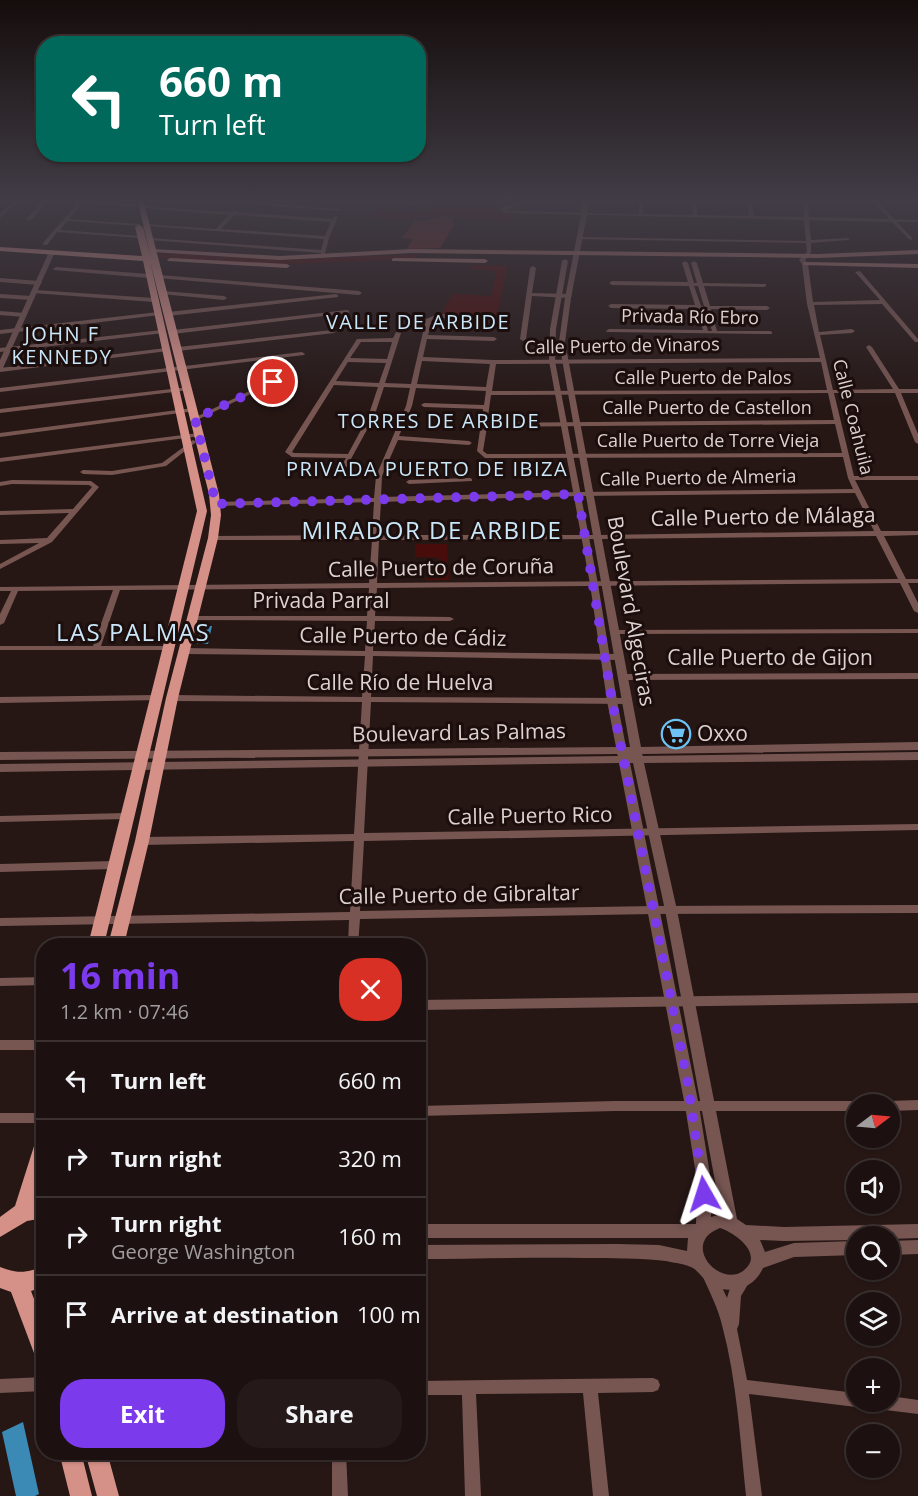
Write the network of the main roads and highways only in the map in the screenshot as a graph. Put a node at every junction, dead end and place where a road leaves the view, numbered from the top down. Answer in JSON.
{"nodes":[{"id":1,"x":147,"y":269,"type":"edge"},
{"id":2,"x":157,"y":269,"type":"edge"},
{"id":3,"x":98,"y":938,"type":"edge"},
{"id":4,"x":118,"y":938,"type":"edge"},
{"id":5,"x":36,"y":1168,"type":"edge"},
{"id":6,"x":36,"y":1210,"type":"edge"},
{"id":7,"x":22,"y":1212,"type":"junction"},
{"id":8,"x":0,"y":1228,"type":"edge"},
{"id":9,"x":36,"y":1279,"type":"edge"},
{"id":10,"x":9,"y":1280,"type":"edge"},
{"id":11,"x":36,"y":1337,"type":"edge"},
{"id":12,"x":72,"y":1460,"type":"edge"},
{"id":13,"x":98,"y":1460,"type":"edge"},
{"id":14,"x":81,"y":1496,"type":"edge"},
{"id":15,"x":108,"y":1496,"type":"edge"}],
"edges":[{"from":1,"to":3,"type":"main road"},
{"from":2,"to":4,"type":"main road"},
{"from":5,"to":7,"type":"main road"},
{"from":6,"to":7,"type":"main road"},
{"from":7,"to":8,"type":"main road"},
{"from":9,"to":10,"type":"main road"},
{"from":10,"to":11,"type":"main road"},
{"from":12,"to":14,"type":"main road"},
{"from":13,"to":15,"type":"main road"}]}
